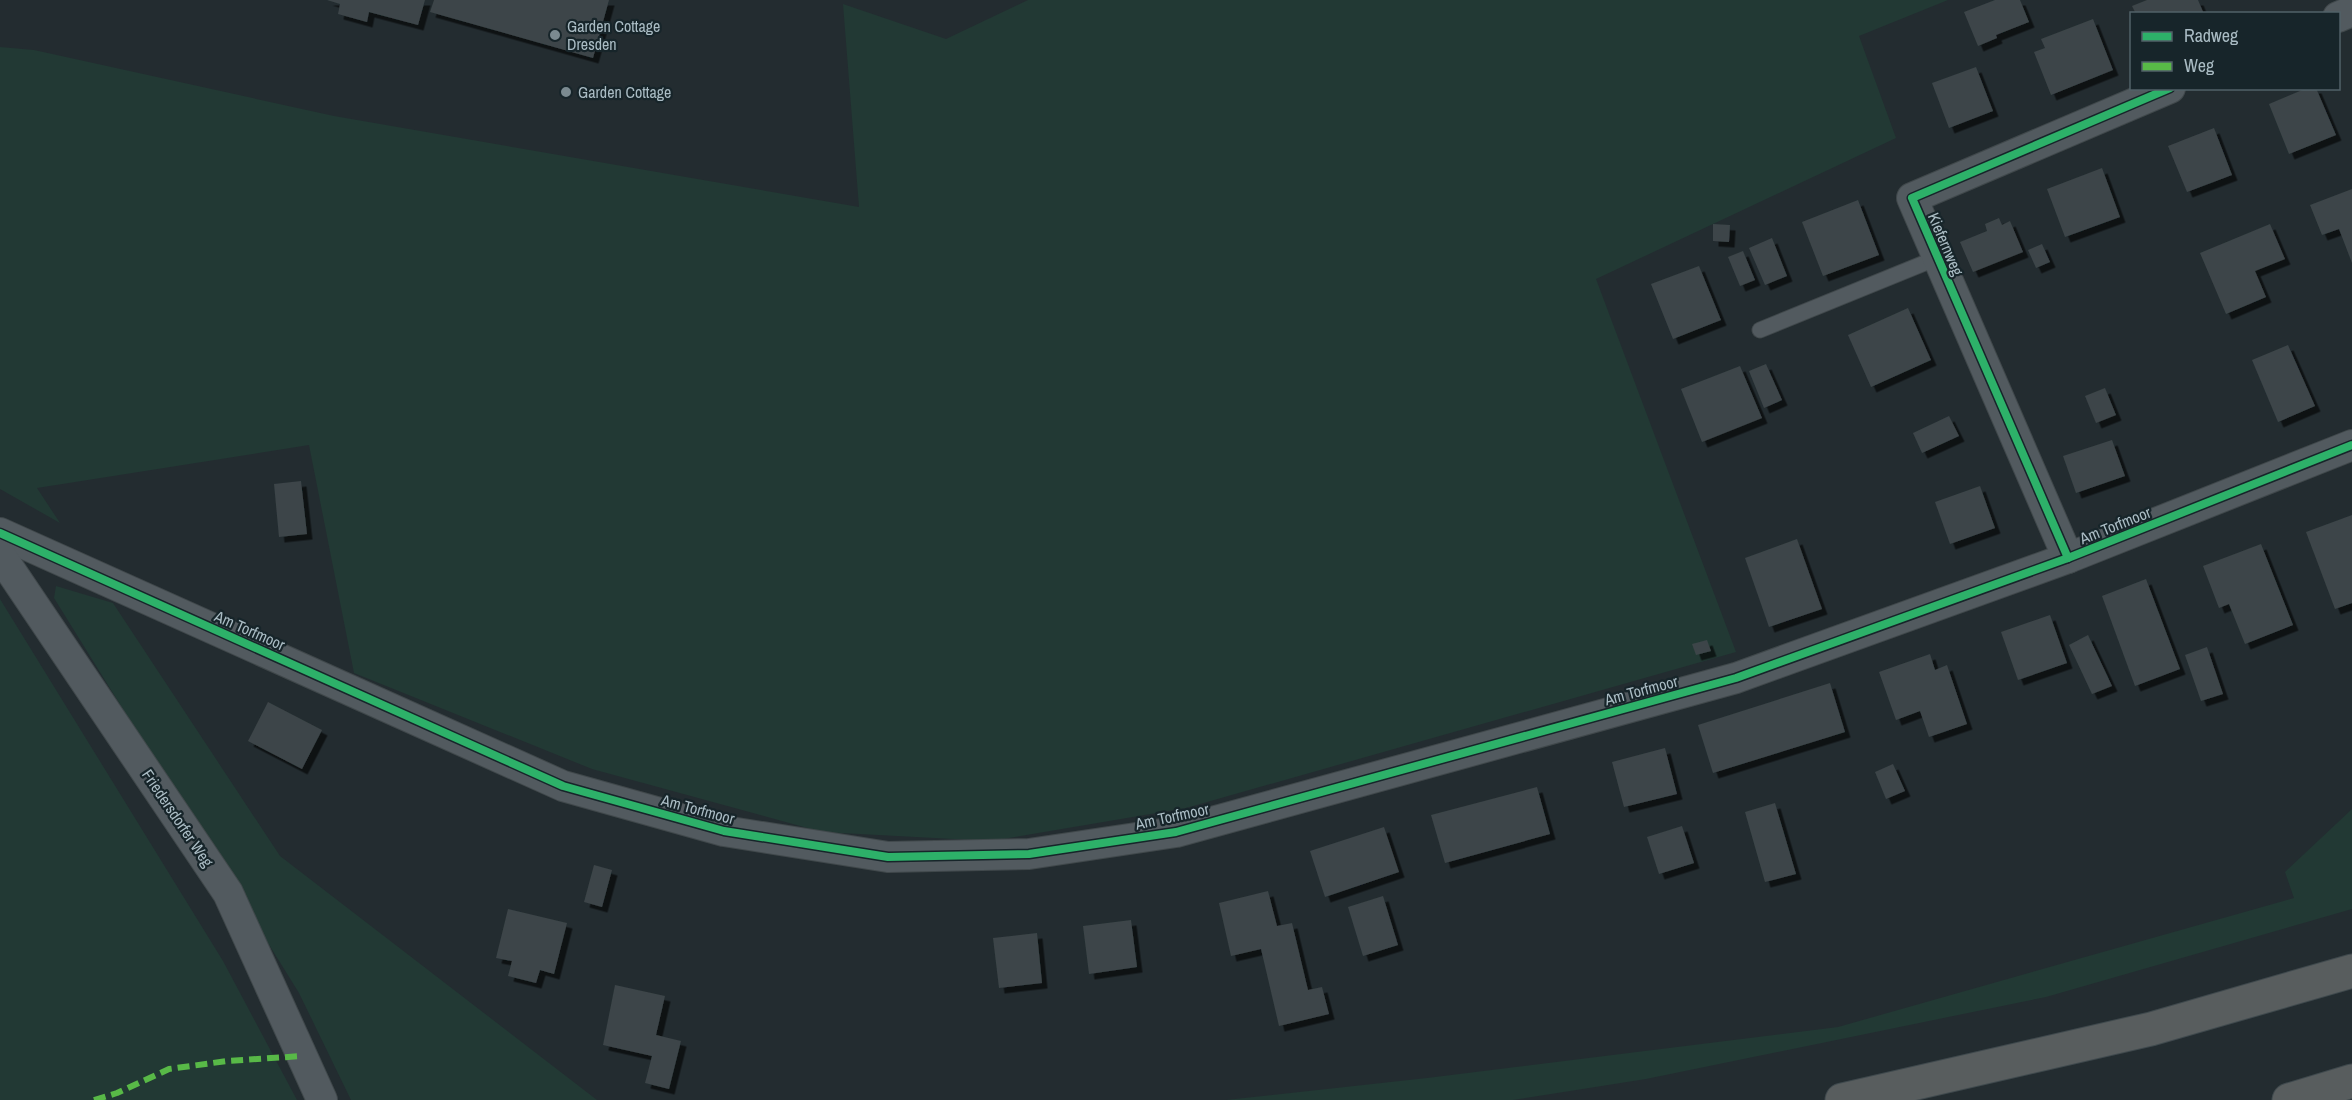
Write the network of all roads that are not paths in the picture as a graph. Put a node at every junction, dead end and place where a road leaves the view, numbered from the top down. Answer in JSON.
{"nodes":[{"id":1,"x":2165,"y":90,"type":"edge"},
{"id":2,"x":1937,"y":258,"type":"junction"},
{"id":3,"x":1760,"y":330,"type":"dead end"},
{"id":4,"x":2352,"y":445,"type":"edge"},
{"id":5,"x":0,"y":533,"type":"edge"},
{"id":6,"x":0,"y":555,"type":"edge"},
{"id":7,"x":2067,"y":558,"type":"junction"},
{"id":8,"x":2352,"y":972,"type":"edge"},
{"id":9,"x":2352,"y":1081,"type":"edge"},
{"id":10,"x":322,"y":1100,"type":"edge"},
{"id":11,"x":1842,"y":1100,"type":"edge"},
{"id":12,"x":2289,"y":1100,"type":"edge"}],
"edges":[{"from":1,"to":2,"type":"street","name":"Kiefernweg"},
{"from":2,"to":3,"type":"lane"},
{"from":2,"to":7,"type":"street","name":"Kiefernweg"},
{"from":4,"to":7,"type":"street","name":"Am Torfmoor"},
{"from":5,"to":7,"type":"street","name":"Am Torfmoor"},
{"from":6,"to":10,"type":"street","name":"Friedersdorfer Weg"},
{"from":8,"to":11,"type":"highway"},
{"from":9,"to":12,"type":"highway"}]}
